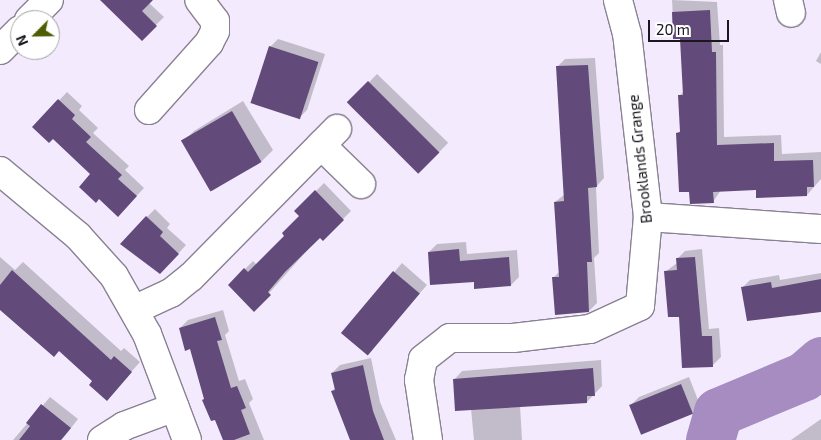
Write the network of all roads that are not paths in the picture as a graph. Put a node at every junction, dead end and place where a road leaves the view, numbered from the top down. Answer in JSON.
{"nodes":[{"id":1,"x":49,"y":0,"type":"edge"},
{"id":2,"x":198,"y":0,"type":"edge"},
{"id":3,"x":618,"y":0,"type":"edge"},
{"id":4,"x":40,"y":10,"type":"edge"},
{"id":5,"x":10,"y":40,"type":"edge"},
{"id":6,"x":0,"y":50,"type":"edge"},
{"id":7,"x":149,"y":110,"type":"dead end"},
{"id":8,"x":0,"y":172,"type":"edge"},
{"id":9,"x":361,"y":184,"type":"dead end"},
{"id":10,"x":648,"y":217,"type":"junction"},
{"id":11,"x":821,"y":229,"type":"edge"},
{"id":12,"x":136,"y":309,"type":"junction"},
{"id":13,"x":174,"y":406,"type":"junction"},
{"id":14,"x":102,"y":440,"type":"edge"},
{"id":15,"x":187,"y":440,"type":"edge"},
{"id":16,"x":428,"y":440,"type":"edge"}],
"edges":[{"from":1,"to":4,"type":"street"},
{"from":2,"to":7,"type":"street"},
{"from":3,"to":10,"type":"street","name":"Brooklands Grange"},
{"from":5,"to":6,"type":"street"},
{"from":8,"to":12,"type":"street"},
{"from":9,"to":12,"type":"street"},
{"from":10,"to":11,"type":"street"},
{"from":10,"to":16,"type":"street","name":"Brooklands Grange"},
{"from":12,"to":13,"type":"street"},
{"from":13,"to":14,"type":"street"},
{"from":13,"to":15,"type":"street"}]}
